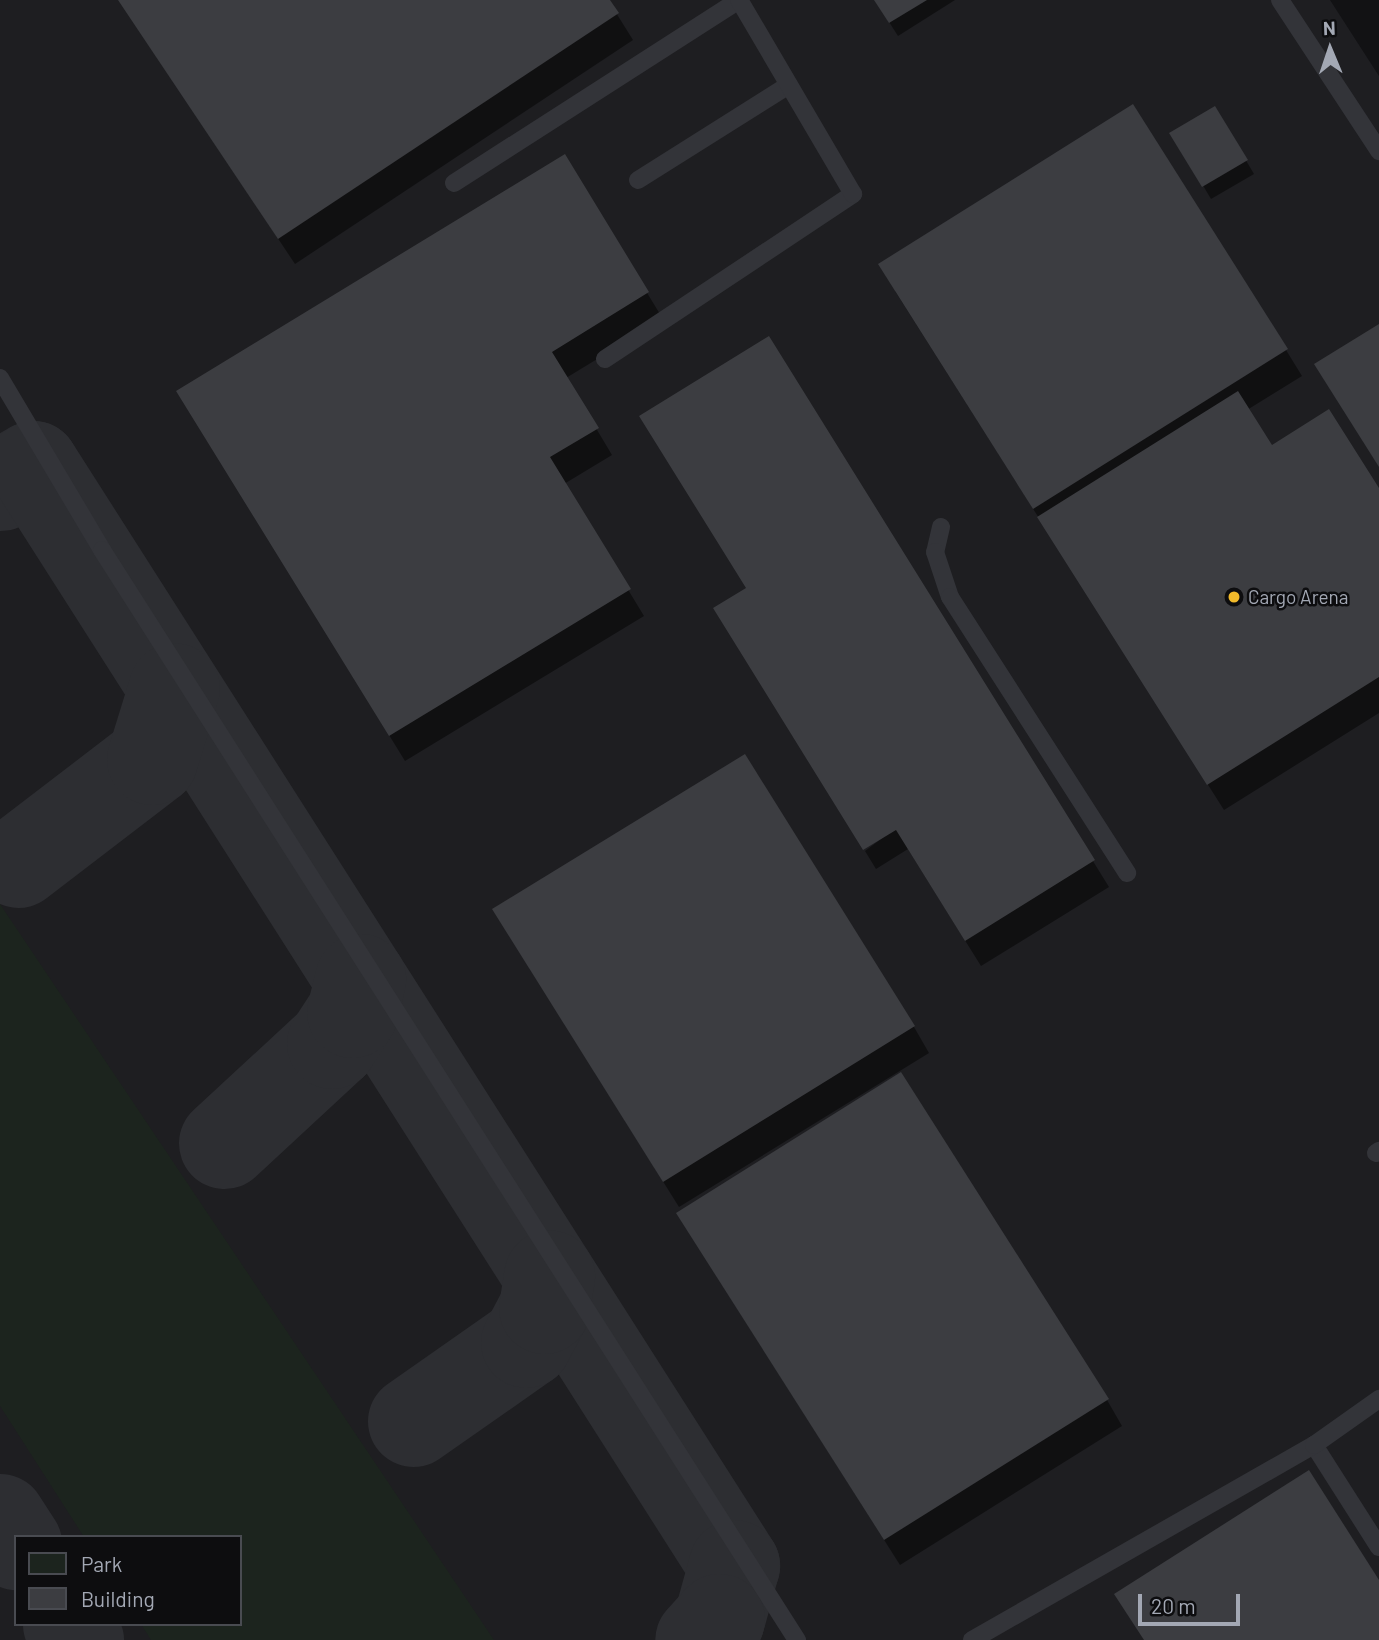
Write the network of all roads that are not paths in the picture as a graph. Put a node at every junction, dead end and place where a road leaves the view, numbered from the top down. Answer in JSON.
{"nodes":[{"id":1,"x":739,"y":0,"type":"edge"},
{"id":2,"x":1280,"y":0,"type":"edge"},
{"id":3,"x":789,"y":85,"type":"junction"},
{"id":4,"x":1379,"y":151,"type":"edge"},
{"id":5,"x":638,"y":180,"type":"dead end"},
{"id":6,"x":454,"y":183,"type":"dead end"},
{"id":7,"x":605,"y":359,"type":"dead end"},
{"id":8,"x":0,"y":378,"type":"edge"},
{"id":9,"x":941,"y":527,"type":"dead end"},
{"id":10,"x":1128,"y":873,"type":"dead end"},
{"id":11,"x":1379,"y":1399,"type":"edge"},
{"id":12,"x":1314,"y":1445,"type":"junction"},
{"id":13,"x":1379,"y":1547,"type":"edge"},
{"id":14,"x":797,"y":1640,"type":"edge"},
{"id":15,"x":972,"y":1640,"type":"edge"}],
"edges":[{"from":1,"to":3,"type":"lane"},
{"from":1,"to":6,"type":"lane"},
{"from":2,"to":4,"type":"lane"},
{"from":3,"to":5,"type":"lane"},
{"from":3,"to":7,"type":"lane"},
{"from":8,"to":14,"type":"lane"},
{"from":9,"to":10,"type":"lane"},
{"from":11,"to":12,"type":"lane"},
{"from":12,"to":13,"type":"lane"},
{"from":12,"to":15,"type":"lane"}]}
